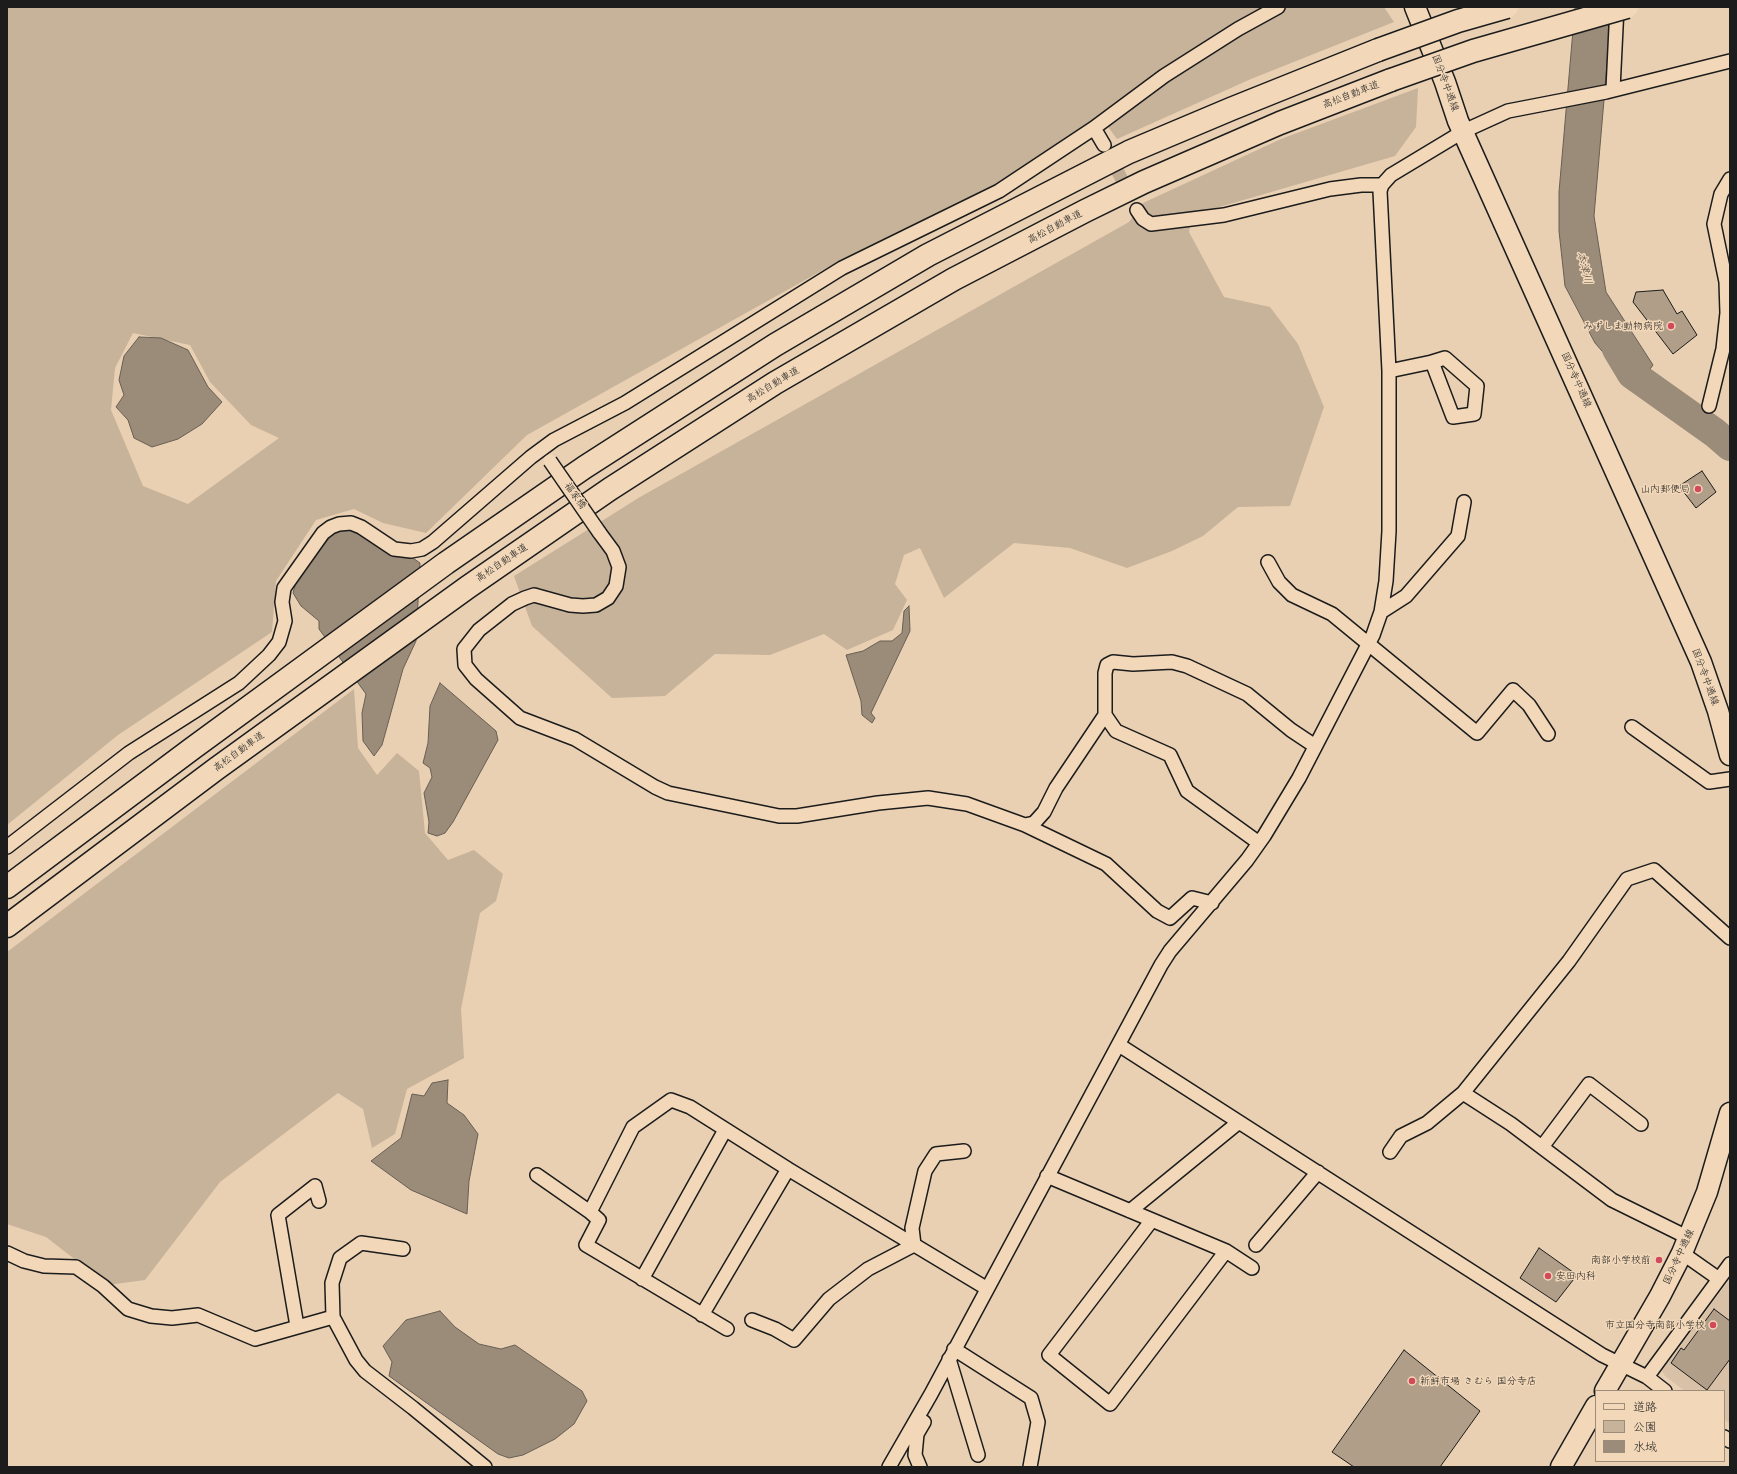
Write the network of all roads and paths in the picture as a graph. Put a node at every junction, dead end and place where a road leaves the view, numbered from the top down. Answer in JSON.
{"nodes":[{"id":1,"x":1278,"y":7,"type":"edge"},
{"id":2,"x":1414,"y":7,"type":"edge"},
{"id":3,"x":1507,"y":7,"type":"edge"},
{"id":4,"x":1617,"y":7,"type":"edge"},
{"id":5,"x":1627,"y":7,"type":"edge"},
{"id":6,"x":1730,"y":61,"type":"edge"},
{"id":7,"x":1610,"y":91,"type":"junction"},
{"id":8,"x":1094,"y":128,"type":"junction"},
{"id":9,"x":1464,"y":131,"type":"junction"},
{"id":10,"x":1104,"y":145,"type":"tunnel mouth"},
{"id":11,"x":1730,"y":179,"type":"edge"},
{"id":12,"x":1382,"y":185,"type":"junction"},
{"id":13,"x":1137,"y":210,"type":"tunnel mouth"},
{"id":14,"x":1728,"y":283,"type":"edge"},
{"id":15,"x":1432,"y":362,"type":"junction"},
{"id":16,"x":1389,"y":371,"type":"junction"},
{"id":17,"x":1709,"y":406,"type":"dead end"},
{"id":18,"x":542,"y":449,"type":"junction"},
{"id":19,"x":1464,"y":502,"type":"dead end"},
{"id":20,"x":1268,"y":562,"type":"dead end"},
{"id":21,"x":1381,"y":612,"type":"junction"},
{"id":22,"x":1369,"y":643,"type":"junction"},
{"id":23,"x":1105,"y":715,"type":"junction"},
{"id":24,"x":1632,"y":728,"type":"dead end"},
{"id":25,"x":1548,"y":734,"type":"dead end"},
{"id":26,"x":1315,"y":746,"type":"junction"},
{"id":27,"x":1730,"y":755,"type":"edge"},
{"id":28,"x":1730,"y":779,"type":"edge"},
{"id":29,"x":1025,"y":825,"type":"junction"},
{"id":30,"x":1259,"y":844,"type":"junction"},
{"id":31,"x":7,"y":846,"type":"edge"},
{"id":32,"x":7,"y":887,"type":"edge"},
{"id":33,"x":1212,"y":904,"type":"junction"},
{"id":34,"x":7,"y":926,"type":"edge"},
{"id":35,"x":1730,"y":938,"type":"edge"},
{"id":36,"x":1119,"y":1045,"type":"junction"},
{"id":37,"x":1463,"y":1093,"type":"junction"},
{"id":38,"x":1730,"y":1113,"type":"edge"},
{"id":39,"x":1239,"y":1122,"type":"junction"},
{"id":40,"x":1641,"y":1124,"type":"dead end"},
{"id":41,"x":725,"y":1130,"type":"junction"},
{"id":42,"x":1542,"y":1147,"type":"junction"},
{"id":43,"x":964,"y":1151,"type":"dead end"},
{"id":44,"x":1390,"y":1152,"type":"dead end"},
{"id":45,"x":788,"y":1169,"type":"junction"},
{"id":46,"x":1318,"y":1172,"type":"junction"},
{"id":47,"x":537,"y":1174,"type":"dead end"},
{"id":48,"x":1047,"y":1176,"type":"junction"},
{"id":49,"x":319,"y":1201,"type":"dead end"},
{"id":50,"x":1130,"y":1211,"type":"junction"},
{"id":51,"x":590,"y":1212,"type":"junction"},
{"id":52,"x":1152,"y":1220,"type":"junction"},
{"id":53,"x":914,"y":1245,"type":"junction"},
{"id":54,"x":1256,"y":1245,"type":"dead end"},
{"id":55,"x":1686,"y":1245,"type":"junction"},
{"id":56,"x":403,"y":1249,"type":"dead end"},
{"id":57,"x":1226,"y":1251,"type":"junction"},
{"id":58,"x":7,"y":1253,"type":"edge"},
{"id":59,"x":1730,"y":1264,"type":"edge"},
{"id":60,"x":1252,"y":1268,"type":"dead end"},
{"id":61,"x":642,"y":1279,"type":"junction"},
{"id":62,"x":1719,"y":1279,"type":"junction"},
{"id":63,"x":986,"y":1288,"type":"junction"},
{"id":64,"x":702,"y":1315,"type":"junction"},
{"id":65,"x":333,"y":1317,"type":"junction"},
{"id":66,"x":752,"y":1320,"type":"dead end"},
{"id":67,"x":297,"y":1326,"type":"junction"},
{"id":68,"x":727,"y":1329,"type":"dead end"},
{"id":69,"x":952,"y":1354,"type":"junction"},
{"id":70,"x":1621,"y":1365,"type":"junction"},
{"id":71,"x":1647,"y":1377,"type":"junction"},
{"id":72,"x":1606,"y":1390,"type":"edge"},
{"id":73,"x":1664,"y":1390,"type":"edge"},
{"id":74,"x":931,"y":1394,"type":"junction"},
{"id":75,"x":1595,"y":1408,"type":"edge"},
{"id":76,"x":978,"y":1455,"type":"dead end"},
{"id":77,"x":477,"y":1464,"type":"edge"},
{"id":78,"x":889,"y":1467,"type":"edge"},
{"id":79,"x":920,"y":1467,"type":"edge"},
{"id":80,"x":1030,"y":1467,"type":"edge"},
{"id":81,"x":1561,"y":1467,"type":"edge"}],
"edges":[{"from":1,"to":8,"type":"street"},
{"from":2,"to":9,"type":"main road","name":"国分寺中通線"},
{"from":3,"to":32,"type":"highway","bridge":true},
{"from":4,"to":7,"type":"street"},
{"from":5,"to":34,"type":"highway","name":"高松自動車道","bridge":true},
{"from":6,"to":7,"type":"street"},
{"from":7,"to":9,"type":"street"},
{"from":8,"to":10,"type":"street"},
{"from":8,"to":18,"type":"street"},
{"from":9,"to":12,"type":"street"},
{"from":9,"to":27,"type":"main road","name":"国分寺中通線"},
{"from":11,"to":14,"type":"street"},
{"from":12,"to":13,"type":"street"},
{"from":12,"to":16,"type":"street"},
{"from":14,"to":17,"type":"street"},
{"from":15,"to":15,"type":"street"},
{"from":15,"to":16,"type":"street"},
{"from":16,"to":21,"type":"street"},
{"from":18,"to":29,"type":"street","name":"福家橋","bridge":true},
{"from":18,"to":31,"type":"street"},
{"from":19,"to":21,"type":"street"},
{"from":20,"to":22,"type":"street"},
{"from":21,"to":22,"type":"street"},
{"from":22,"to":25,"type":"street"},
{"from":22,"to":26,"type":"street"},
{"from":23,"to":26,"type":"street"},
{"from":23,"to":29,"type":"street"},
{"from":23,"to":30,"type":"street"},
{"from":24,"to":28,"type":"street"},
{"from":26,"to":30,"type":"street"},
{"from":29,"to":33,"type":"street","name":"福家橋"},
{"from":30,"to":33,"type":"street"},
{"from":33,"to":36,"type":"street"},
{"from":35,"to":37,"type":"street"},
{"from":36,"to":39,"type":"street"},
{"from":36,"to":48,"type":"street"},
{"from":37,"to":42,"type":"street"},
{"from":37,"to":44,"type":"street"},
{"from":38,"to":55,"type":"main road","name":"国分寺中通線"},
{"from":39,"to":46,"type":"street"},
{"from":39,"to":50,"type":"street"},
{"from":40,"to":42,"type":"street"},
{"from":41,"to":45,"type":"street"},
{"from":41,"to":51,"type":"street"},
{"from":41,"to":61,"type":"street"},
{"from":42,"to":55,"type":"street"},
{"from":43,"to":53,"type":"street"},
{"from":45,"to":53,"type":"street"},
{"from":45,"to":64,"type":"street"},
{"from":46,"to":54,"type":"street"},
{"from":46,"to":70,"type":"street"},
{"from":47,"to":51,"type":"street"},
{"from":48,"to":50,"type":"street"},
{"from":48,"to":63,"type":"street"},
{"from":49,"to":67,"type":"street"},
{"from":50,"to":52,"type":"street"},
{"from":51,"to":61,"type":"street"},
{"from":52,"to":57,"type":"street"},
{"from":52,"to":57,"type":"street"},
{"from":53,"to":63,"type":"street"},
{"from":53,"to":66,"type":"street"},
{"from":55,"to":62,"type":"street"},
{"from":55,"to":70,"type":"main road","name":"国分寺中通線"},
{"from":56,"to":65,"type":"street"},
{"from":57,"to":60,"type":"street"},
{"from":58,"to":67,"type":"street"},
{"from":59,"to":62,"type":"street"},
{"from":61,"to":64,"type":"street"},
{"from":62,"to":71,"type":"street"},
{"from":63,"to":69,"type":"street"},
{"from":64,"to":68,"type":"street"},
{"from":65,"to":67,"type":"street"},
{"from":65,"to":77,"type":"street"},
{"from":69,"to":74,"type":"street"},
{"from":69,"to":76,"type":"street"},
{"from":69,"to":80,"type":"street"},
{"from":70,"to":71,"type":"street"},
{"from":70,"to":72,"type":"main road","name":"国分寺中通線"},
{"from":71,"to":73,"type":"street"},
{"from":74,"to":78,"type":"street"},
{"from":74,"to":79,"type":"street"},
{"from":75,"to":81,"type":"main road"}]}
